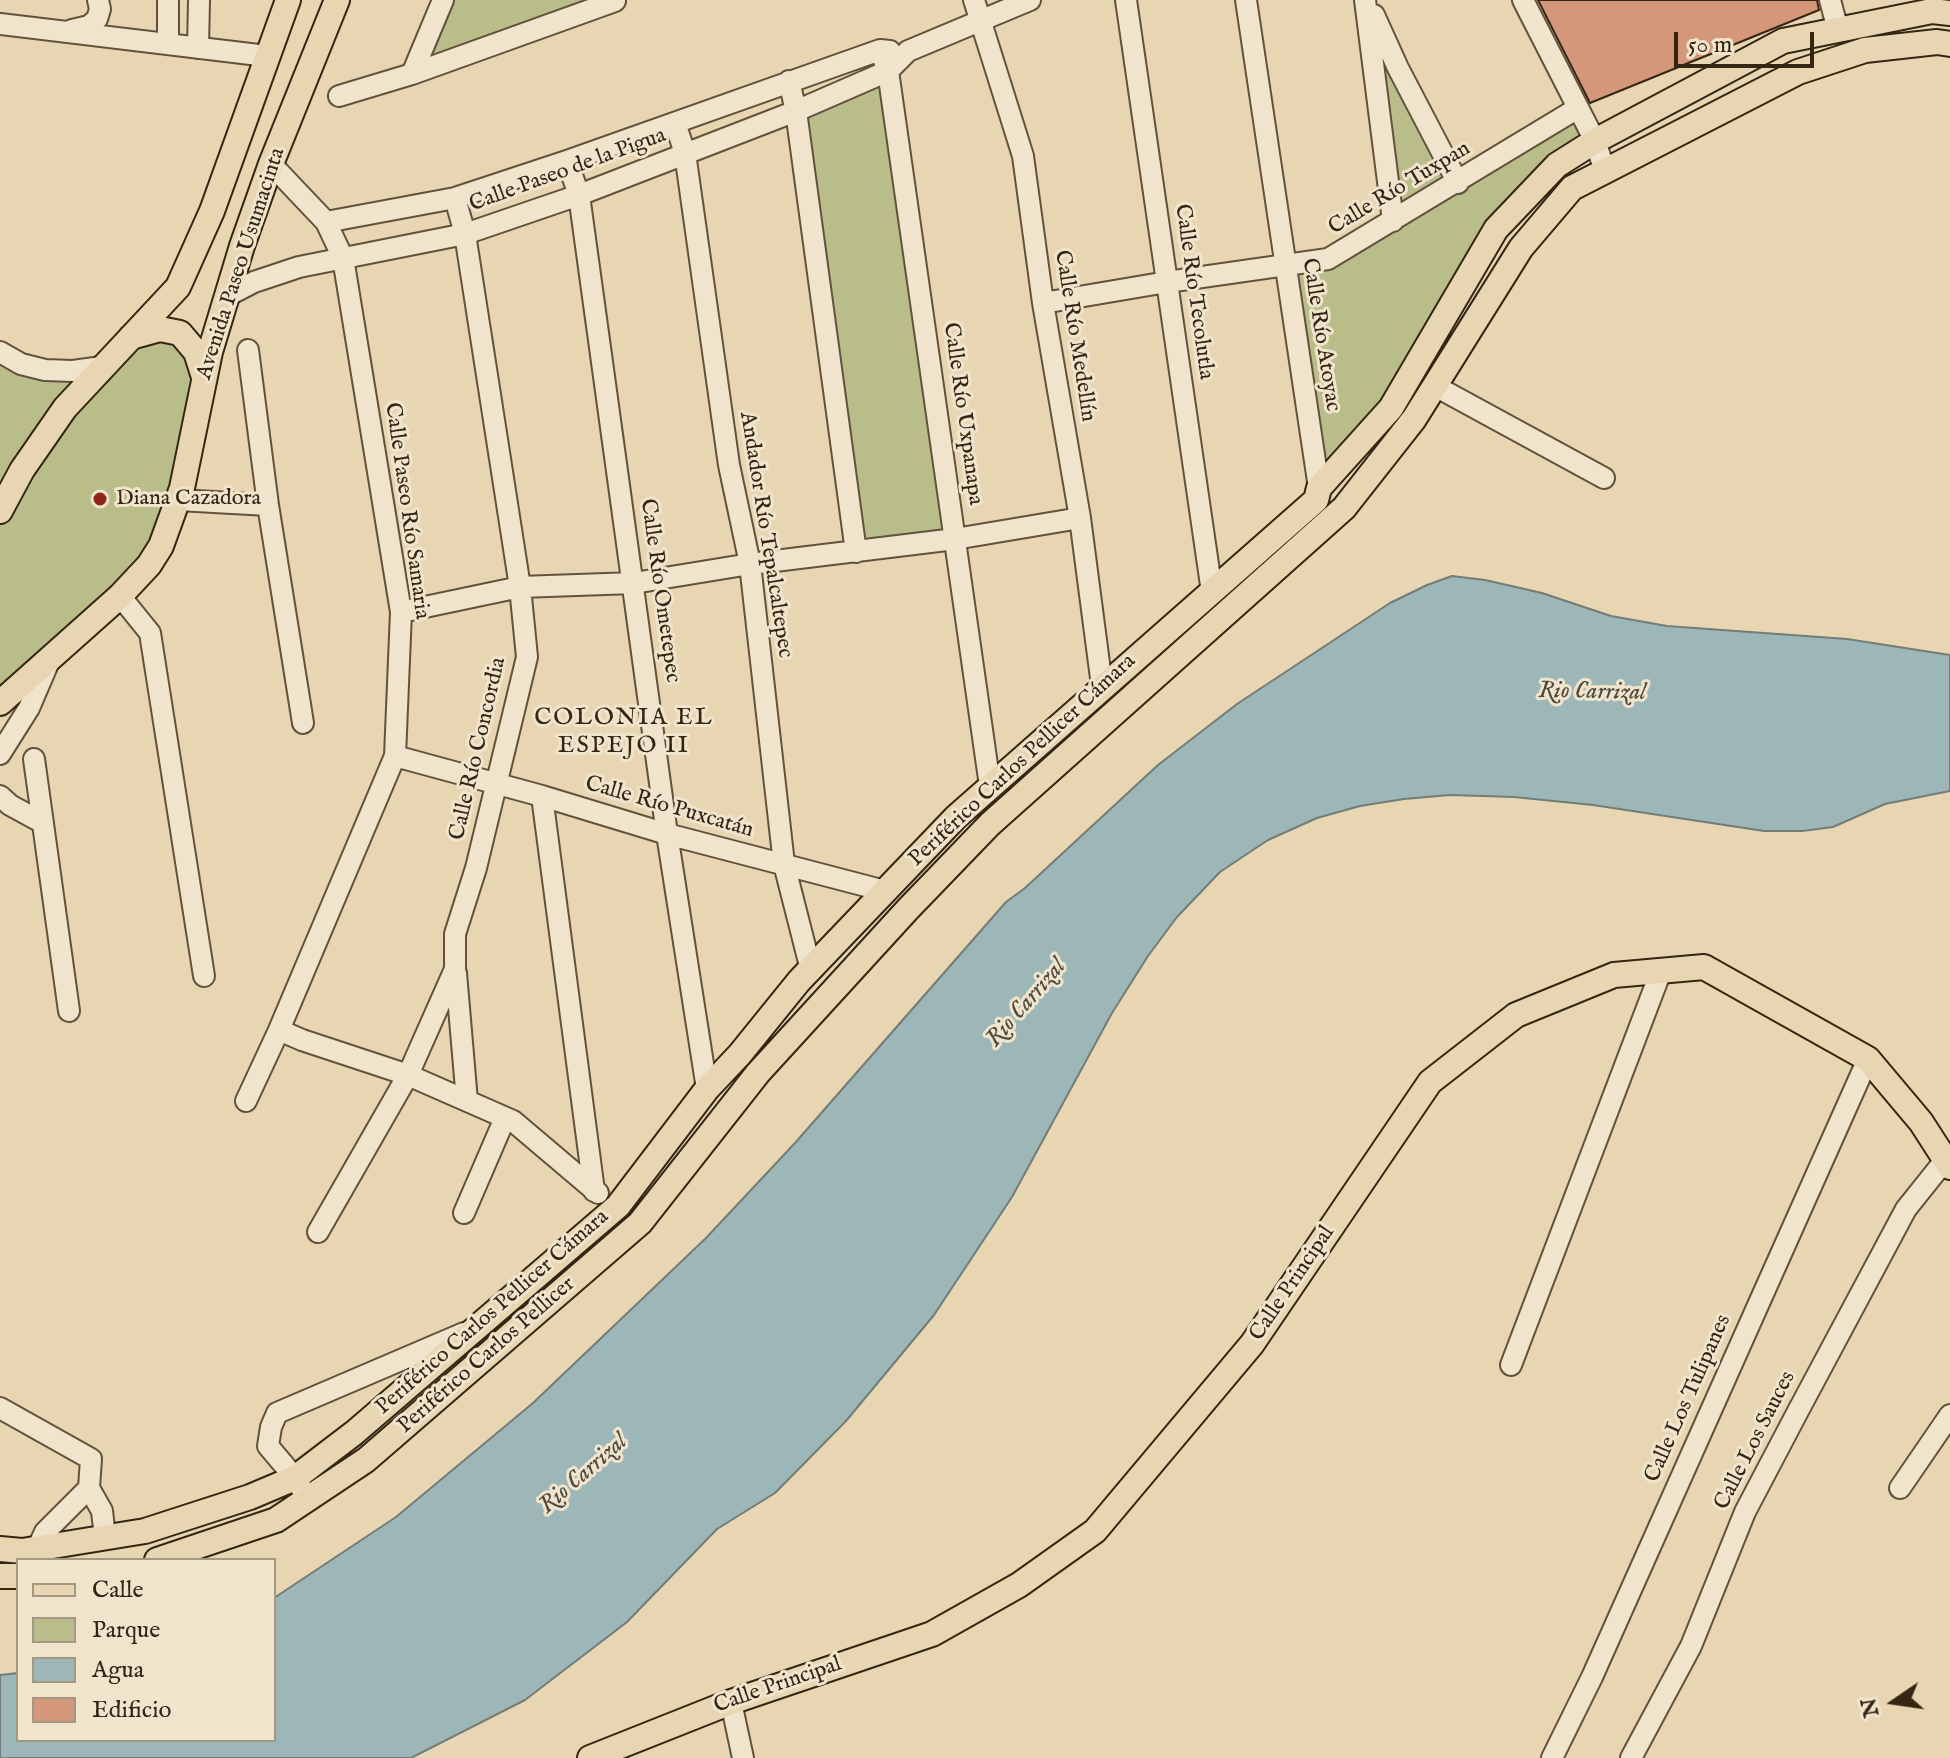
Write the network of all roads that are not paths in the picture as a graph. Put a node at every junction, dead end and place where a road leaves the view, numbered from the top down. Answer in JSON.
{"nodes":[{"id":1,"x":98,"y":0,"type":"edge"},
{"id":2,"x":168,"y":0,"type":"edge"},
{"id":3,"x":199,"y":0,"type":"edge"},
{"id":4,"x":288,"y":0,"type":"edge"},
{"id":5,"x":337,"y":0,"type":"edge"},
{"id":6,"x":443,"y":0,"type":"edge"},
{"id":7,"x":612,"y":0,"type":"edge"},
{"id":8,"x":1030,"y":0,"type":"edge"},
{"id":9,"x":1126,"y":0,"type":"edge"},
{"id":10,"x":1246,"y":0,"type":"edge"},
{"id":11,"x":1367,"y":0,"type":"edge"},
{"id":12,"x":1523,"y":0,"type":"edge"},
{"id":13,"x":1830,"y":0,"type":"edge"},
{"id":14,"x":978,"y":10,"type":"edge"},
{"id":15,"x":1950,"y":13,"type":"edge"},
{"id":16,"x":0,"y":24,"type":"edge"},
{"id":17,"x":1838,"y":30,"type":"junction"},
{"id":18,"x":64,"y":32,"type":"junction"},
{"id":19,"x":168,"y":44,"type":"junction"},
{"id":20,"x":1950,"y":44,"type":"edge"},
{"id":21,"x":198,"y":48,"type":"junction"},
{"id":22,"x":880,"y":50,"type":"junction"},
{"id":23,"x":908,"y":51,"type":"junction"},
{"id":24,"x":267,"y":56,"type":"junction"},
{"id":25,"x":888,"y":71,"type":"junction"},
{"id":26,"x":412,"y":74,"type":"junction"},
{"id":27,"x":789,"y":81,"type":"junction"},
{"id":28,"x":339,"y":96,"type":"dead end"},
{"id":29,"x":1578,"y":108,"type":"junction"},
{"id":30,"x":796,"y":111,"type":"junction"},
{"id":31,"x":675,"y":123,"type":"junction"},
{"id":32,"x":1595,"y":141,"type":"junction"},
{"id":33,"x":685,"y":153,"type":"junction"},
{"id":34,"x":567,"y":161,"type":"junction"},
{"id":35,"x":271,"y":164,"type":"junction"},
{"id":36,"x":1605,"y":171,"type":"junction"},
{"id":37,"x":1458,"y":183,"type":"junction"},
{"id":38,"x":579,"y":195,"type":"junction"},
{"id":39,"x":455,"y":198,"type":"junction"},
{"id":40,"x":1393,"y":221,"type":"junction"},
{"id":41,"x":326,"y":222,"type":"junction"},
{"id":42,"x":465,"y":234,"type":"junction"},
{"id":43,"x":343,"y":258,"type":"junction"},
{"id":44,"x":1285,"y":266,"type":"junction"},
{"id":45,"x":1167,"y":282,"type":"junction"},
{"id":46,"x":229,"y":295,"type":"junction"},
{"id":47,"x":1043,"y":303,"type":"junction"},
{"id":48,"x":131,"y":337,"type":"junction"},
{"id":49,"x":248,"y":350,"type":"dead end"},
{"id":50,"x":0,"y":352,"type":"edge"},
{"id":51,"x":97,"y":372,"type":"junction"},
{"id":52,"x":204,"y":377,"type":"junction"},
{"id":53,"x":1435,"y":386,"type":"junction"},
{"id":54,"x":1604,"y":478,"type":"dead end"},
{"id":55,"x":1319,"y":488,"type":"junction"},
{"id":56,"x":178,"y":500,"type":"junction"},
{"id":57,"x":268,"y":505,"type":"junction"},
{"id":58,"x":0,"y":511,"type":"edge"},
{"id":59,"x":1080,"y":518,"type":"junction"},
{"id":60,"x":955,"y":539,"type":"junction"},
{"id":61,"x":856,"y":552,"type":"junction"},
{"id":62,"x":750,"y":564,"type":"junction"},
{"id":63,"x":634,"y":583,"type":"junction"},
{"id":64,"x":520,"y":587,"type":"junction"},
{"id":65,"x":1212,"y":592,"type":"junction"},
{"id":66,"x":120,"y":596,"type":"junction"},
{"id":67,"x":401,"y":612,"type":"junction"},
{"id":68,"x":50,"y":658,"type":"junction"},
{"id":69,"x":1102,"y":686,"type":"junction"},
{"id":70,"x":1,"y":701,"type":"edge"},
{"id":71,"x":303,"y":723,"type":"dead end"},
{"id":72,"x":0,"y":754,"type":"edge"},
{"id":73,"x":395,"y":756,"type":"junction"},
{"id":74,"x":34,"y":759,"type":"dead end"},
{"id":75,"x":496,"y":784,"type":"junction"},
{"id":76,"x":990,"y":786,"type":"junction"},
{"id":77,"x":0,"y":796,"type":"edge"},
{"id":78,"x":542,"y":796,"type":"junction"},
{"id":79,"x":43,"y":823,"type":"junction"},
{"id":80,"x":667,"y":834,"type":"junction"},
{"id":81,"x":784,"y":864,"type":"junction"},
{"id":82,"x":885,"y":891,"type":"junction"},
{"id":83,"x":455,"y":969,"type":"junction"},
{"id":84,"x":811,"y":970,"type":"junction"},
{"id":85,"x":1661,"y":971,"type":"junction"},
{"id":86,"x":204,"y":976,"type":"dead end"},
{"id":87,"x":69,"y":1011,"type":"dead end"},
{"id":88,"x":279,"y":1030,"type":"junction"},
{"id":89,"x":1868,"y":1059,"type":"junction"},
{"id":90,"x":758,"y":1073,"type":"joint"},
{"id":91,"x":408,"y":1075,"type":"junction"},
{"id":92,"x":707,"y":1089,"type":"junction"},
{"id":93,"x":246,"y":1101,"type":"dead end"},
{"id":94,"x":467,"y":1101,"type":"junction"},
{"id":95,"x":505,"y":1118,"type":"junction"},
{"id":96,"x":1948,"y":1163,"type":"edge"},
{"id":97,"x":594,"y":1191,"type":"junction"},
{"id":98,"x":618,"y":1206,"type":"junction"},
{"id":99,"x":464,"y":1213,"type":"dead end"},
{"id":100,"x":318,"y":1232,"type":"dead end"},
{"id":101,"x":478,"y":1327,"type":"junction"},
{"id":102,"x":1511,"y":1365,"type":"dead end"},
{"id":103,"x":0,"y":1408,"type":"edge"},
{"id":104,"x":1950,"y":1415,"type":"edge"},
{"id":105,"x":89,"y":1488,"type":"junction"},
{"id":106,"x":302,"y":1488,"type":"junction"},
{"id":107,"x":1900,"y":1488,"type":"dead end"},
{"id":108,"x":105,"y":1537,"type":"junction"},
{"id":109,"x":0,"y":1549,"type":"edge"},
{"id":110,"x":37,"y":1549,"type":"junction"},
{"id":111,"x":163,"y":1558,"type":"edge"},
{"id":112,"x":731,"y":1702,"type":"junction"},
{"id":113,"x":590,"y":1758,"type":"edge"},
{"id":114,"x":743,"y":1758,"type":"edge"},
{"id":115,"x":1552,"y":1758,"type":"edge"},
{"id":116,"x":1631,"y":1758,"type":"edge"}],
"edges":[{"from":1,"to":18,"type":"street"},
{"from":2,"to":19,"type":"street"},
{"from":3,"to":21,"type":"street"},
{"from":4,"to":24,"type":"main road","name":"Avenida Paseo Usumacinta"},
{"from":5,"to":35,"type":"main road","name":"Avenida Paseo Usumacinta"},
{"from":6,"to":26,"type":"street"},
{"from":7,"to":26,"type":"street"},
{"from":8,"to":14,"type":"street","name":"Calle Paseo de la Pigua"},
{"from":9,"to":45,"type":"street","name":"Calle Río Tecolutla"},
{"from":10,"to":44,"type":"street","name":"Calle Río Atoyac"},
{"from":11,"to":37,"type":"street"},
{"from":11,"to":40,"type":"street"},
{"from":12,"to":29,"type":"street"},
{"from":13,"to":17,"type":"street"},
{"from":14,"to":23,"type":"street","name":"Calle Paseo de la Pigua"},
{"from":14,"to":47,"type":"street","name":"Calle Río Medellín"},
{"from":15,"to":17,"type":"main road","name":"Periférico Carlos Pellicer Cámara"},
{"from":16,"to":18,"type":"street"},
{"from":17,"to":32,"type":"main road","name":"Periférico Carlos Pellicer Cámara"},
{"from":18,"to":19,"type":"street"},
{"from":19,"to":21,"type":"street"},
{"from":20,"to":36,"type":"main road","name":"Periférico Carlos Pellicer Cámara"},
{"from":21,"to":24,"type":"street"},
{"from":22,"to":23,"type":"street","name":"Calle Paseo de la Pigua"},
{"from":22,"to":25,"type":"street","name":"Calle Río Uxpanapa"},
{"from":22,"to":27,"type":"street","name":"Calle Paseo de la Pigua"},
{"from":23,"to":25,"type":"street","name":"Calle Paseo de la Pigua"},
{"from":24,"to":48,"type":"main road","name":"Avenida Paseo Usumacinta"},
{"from":25,"to":30,"type":"street","name":"Calle Paseo de la Pigua"},
{"from":25,"to":60,"type":"street","name":"Calle Río Uxpanapa"},
{"from":26,"to":28,"type":"street"},
{"from":27,"to":30,"type":"street"},
{"from":27,"to":31,"type":"street","name":"Calle Paseo de la Pigua"},
{"from":29,"to":32,"type":"street"},
{"from":29,"to":37,"type":"street","name":"Calle Río Tuxpan"},
{"from":30,"to":33,"type":"street","name":"Calle Paseo de la Pigua"},
{"from":30,"to":61,"type":"street"},
{"from":31,"to":33,"type":"street","name":"Andador Río Tepalcaltepec"},
{"from":31,"to":34,"type":"street","name":"Calle Paseo de la Pigua"},
{"from":32,"to":36,"type":"street"},
{"from":32,"to":55,"type":"main road","name":"Periférico Carlos Pellicer Cámara"},
{"from":33,"to":38,"type":"street","name":"Calle Paseo de la Pigua"},
{"from":33,"to":62,"type":"street","name":"Andador Río Tepalcaltepec"},
{"from":34,"to":38,"type":"street","name":"Calle Río Ometepec"},
{"from":34,"to":39,"type":"street","name":"Calle Paseo de la Pigua"},
{"from":35,"to":41,"type":"street","name":"Calle Paseo Río Samaria"},
{"from":35,"to":46,"type":"main road","name":"Avenida Paseo Usumacinta"},
{"from":36,"to":53,"type":"main road","name":"Periférico Carlos Pellicer Cámara"},
{"from":37,"to":40,"type":"street","name":"Calle Río Tuxpan"},
{"from":38,"to":42,"type":"street","name":"Calle Paseo de la Pigua"},
{"from":38,"to":63,"type":"street","name":"Calle Río Ometepec"},
{"from":39,"to":41,"type":"street","name":"Calle Paseo de la Pigua"},
{"from":39,"to":42,"type":"street","name":"Calle Río Concordia"},
{"from":40,"to":44,"type":"street","name":"Calle Río Tuxpan"},
{"from":41,"to":43,"type":"street","name":"Calle Paseo Río Samaria"},
{"from":42,"to":43,"type":"street","name":"Calle Paseo de la Pigua"},
{"from":42,"to":64,"type":"street","name":"Calle Río Concordia"},
{"from":43,"to":46,"type":"street","name":"Calle Paseo de la Pigua"},
{"from":43,"to":67,"type":"street","name":"Calle Paseo Río Samaria"},
{"from":44,"to":45,"type":"street","name":"Calle Río Tuxpan"},
{"from":44,"to":55,"type":"street","name":"Calle Río Atoyac"},
{"from":45,"to":47,"type":"street","name":"Calle Río Tuxpan"},
{"from":45,"to":65,"type":"street","name":"Calle Río Tecolutla"},
{"from":46,"to":52,"type":"main road","name":"Avenida Paseo Usumacinta"},
{"from":47,"to":59,"type":"street","name":"Calle Río Medellín"},
{"from":48,"to":51,"type":"main road","name":"Avenida Paseo Usumacinta"},
{"from":48,"to":52,"type":"main road"},
{"from":49,"to":57,"type":"street"},
{"from":50,"to":51,"type":"street"},
{"from":51,"to":58,"type":"main road","name":"Avenida Paseo Usumacinta"},
{"from":52,"to":56,"type":"main road","name":"Avenida Paseo Usumacinta"},
{"from":53,"to":54,"type":"street"},
{"from":53,"to":90,"type":"main road","name":"Periférico Carlos Pellicer Cámara"},
{"from":55,"to":65,"type":"main road","name":"Periférico Carlos Pellicer Cámara"},
{"from":56,"to":57,"type":"street"},
{"from":56,"to":66,"type":"main road","name":"Avenida Paseo Usumacinta"},
{"from":57,"to":71,"type":"street"},
{"from":59,"to":60,"type":"street"},
{"from":59,"to":69,"type":"street","name":"Calle Río Medellín"},
{"from":60,"to":61,"type":"street"},
{"from":60,"to":76,"type":"street","name":"Calle Río Uxpanapa"},
{"from":61,"to":62,"type":"street"},
{"from":62,"to":63,"type":"street"},
{"from":62,"to":81,"type":"street","name":"Andador Río Tepalcaltepec"},
{"from":63,"to":64,"type":"street"},
{"from":63,"to":80,"type":"street","name":"Calle Río Ometepec"},
{"from":64,"to":67,"type":"street"},
{"from":64,"to":75,"type":"street","name":"Calle Río Concordia"},
{"from":65,"to":69,"type":"main road","name":"Periférico Carlos Pellicer Cámara"},
{"from":66,"to":68,"type":"main road","name":"Avenida Paseo Usumacinta"},
{"from":66,"to":86,"type":"street"},
{"from":67,"to":73,"type":"street","name":"Calle Paseo Río Samaria"},
{"from":68,"to":70,"type":"main road","name":"Avenida Paseo Usumacinta"},
{"from":68,"to":72,"type":"street"},
{"from":69,"to":76,"type":"main road","name":"Periférico Carlos Pellicer Cámara"},
{"from":73,"to":75,"type":"street","name":"Calle Río Puxcatán"},
{"from":73,"to":88,"type":"street","name":"Calle Paseo Río Samaria"},
{"from":74,"to":79,"type":"street"},
{"from":75,"to":78,"type":"street","name":"Calle Río Puxcatán"},
{"from":75,"to":83,"type":"street","name":"Calle Río Concordia"},
{"from":76,"to":82,"type":"main road","name":"Periférico Carlos Pellicer Cámara"},
{"from":77,"to":79,"type":"street"},
{"from":78,"to":80,"type":"street","name":"Calle Río Puxcatán"},
{"from":78,"to":97,"type":"street"},
{"from":79,"to":87,"type":"street"},
{"from":80,"to":81,"type":"street","name":"Calle Río Puxcatán"},
{"from":80,"to":92,"type":"street","name":"Calle Río Ometepec"},
{"from":81,"to":82,"type":"street","name":"Calle Río Puxcatán"},
{"from":81,"to":84,"type":"street","name":"Andador Río Tepalcaltepec"},
{"from":82,"to":84,"type":"main road","name":"Periférico Carlos Pellicer Cámara"},
{"from":83,"to":91,"type":"street","name":"Calle Río Concordia"},
{"from":83,"to":94,"type":"street"},
{"from":84,"to":92,"type":"main road","name":"Periférico Carlos Pellicer Cámara"},
{"from":85,"to":89,"type":"main road","name":"Calle Principal"},
{"from":85,"to":102,"type":"street"},
{"from":85,"to":112,"type":"main road","name":"Calle Principal"},
{"from":88,"to":91,"type":"street"},
{"from":88,"to":93,"type":"street","name":"Calle Paseo Río Samaria"},
{"from":89,"to":96,"type":"main road","name":"Calle Principal"},
{"from":89,"to":115,"type":"street","name":"Calle Los Tulipanes"},
{"from":90,"to":106,"type":"main road","name":"Periférico Carlos Pellicer"},
{"from":91,"to":94,"type":"street"},
{"from":91,"to":100,"type":"street","name":"Calle Río Concordia"},
{"from":92,"to":98,"type":"main road","name":"Periférico Carlos Pellicer Cámara"},
{"from":94,"to":95,"type":"street"},
{"from":95,"to":97,"type":"street"},
{"from":95,"to":99,"type":"street"},
{"from":96,"to":116,"type":"street","name":"Calle Los Sauces"},
{"from":97,"to":98,"type":"street"},
{"from":98,"to":101,"type":"main road","name":"Periférico Carlos Pellicer Cámara"},
{"from":101,"to":106,"type":"main road","name":"Periférico Carlos Pellicer Cámara"},
{"from":101,"to":106,"type":"street"},
{"from":103,"to":105,"type":"street"},
{"from":104,"to":107,"type":"street"},
{"from":105,"to":108,"type":"street"},
{"from":105,"to":110,"type":"street"},
{"from":106,"to":108,"type":"main road","name":"Periférico Carlos Pellicer Cámara"},
{"from":106,"to":111,"type":"main road","name":"Periférico Carlos Pellicer"},
{"from":108,"to":110,"type":"main road","name":"Periférico Carlos Pellicer Cámara"},
{"from":109,"to":110,"type":"main road","name":"Periférico Carlos Pellicer Cámara"},
{"from":112,"to":113,"type":"main road","name":"Calle Principal"},
{"from":112,"to":114,"type":"street"}]}
